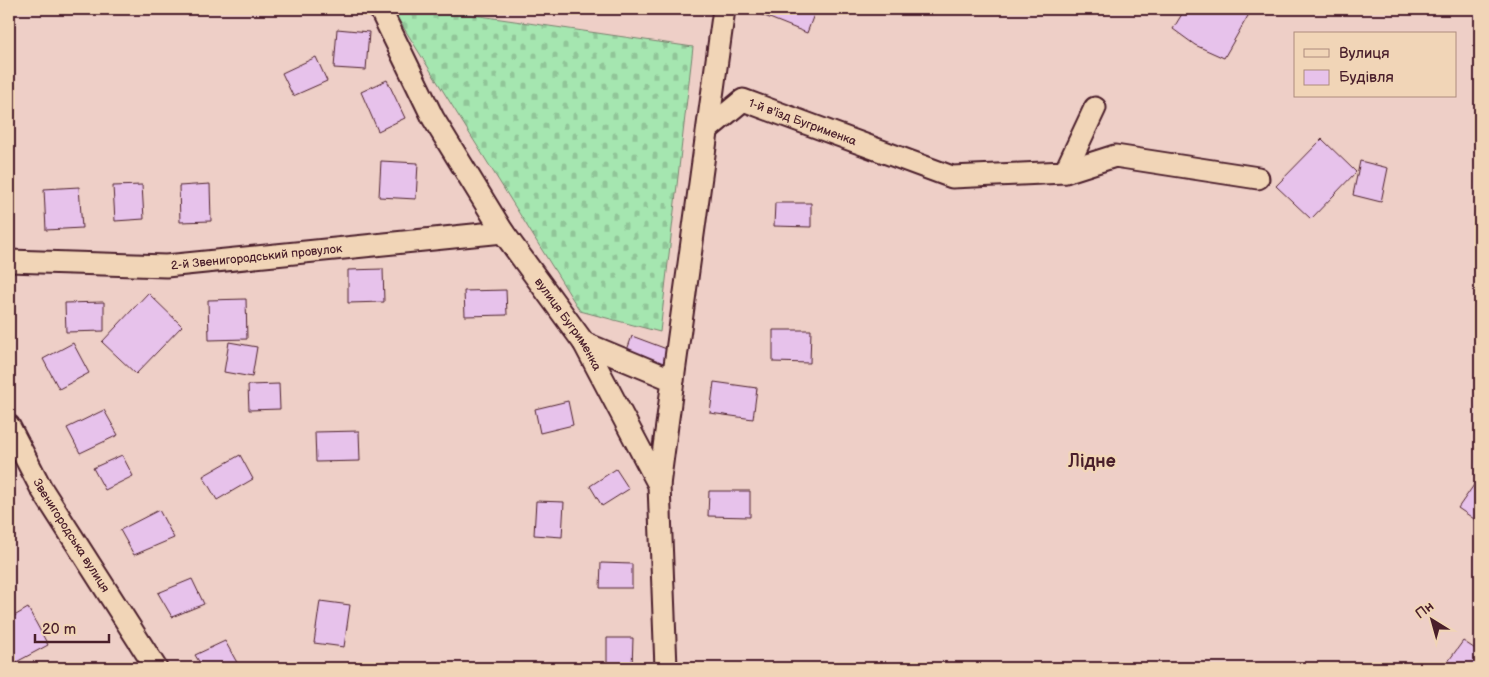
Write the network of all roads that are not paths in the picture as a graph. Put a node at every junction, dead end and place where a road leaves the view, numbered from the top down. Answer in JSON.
{"nodes":[{"id":1,"x":380,"y":9,"type":"edge"},
{"id":2,"x":724,"y":9,"type":"edge"},
{"id":3,"x":1095,"y":108,"type":"dead end"},
{"id":4,"x":708,"y":129,"type":"junction"},
{"id":5,"x":1065,"y":172,"type":"junction"},
{"id":6,"x":1258,"y":178,"type":"dead end"},
{"id":7,"x":503,"y":232,"type":"junction"},
{"id":8,"x":9,"y":261,"type":"edge"},
{"id":9,"x":584,"y":343,"type":"junction"},
{"id":10,"x":673,"y":380,"type":"junction"},
{"id":11,"x":9,"y":426,"type":"edge"},
{"id":12,"x":659,"y":486,"type":"junction"},
{"id":13,"x":156,"y":668,"type":"edge"},
{"id":14,"x":666,"y":668,"type":"edge"}],
"edges":[{"from":1,"to":7,"type":"street","name":"вулиця Бугрименка"},
{"from":2,"to":4,"type":"street"},
{"from":3,"to":5,"type":"street"},
{"from":4,"to":5,"type":"street","name":"1-й в'їзд Бугрименка"},
{"from":4,"to":10,"type":"street"},
{"from":5,"to":6,"type":"street","name":"1-й в'їзд Бугрименка"},
{"from":7,"to":8,"type":"street","name":"2-й Звенигородський провулок"},
{"from":7,"to":9,"type":"street","name":"вулиця Бугрименка"},
{"from":9,"to":10,"type":"street"},
{"from":9,"to":12,"type":"street","name":"вулиця Бугрименка"},
{"from":10,"to":12,"type":"street"},
{"from":11,"to":13,"type":"street","name":"Звенигородська вулиця"},
{"from":12,"to":14,"type":"street","name":"вулиця Бугрименка"}]}
